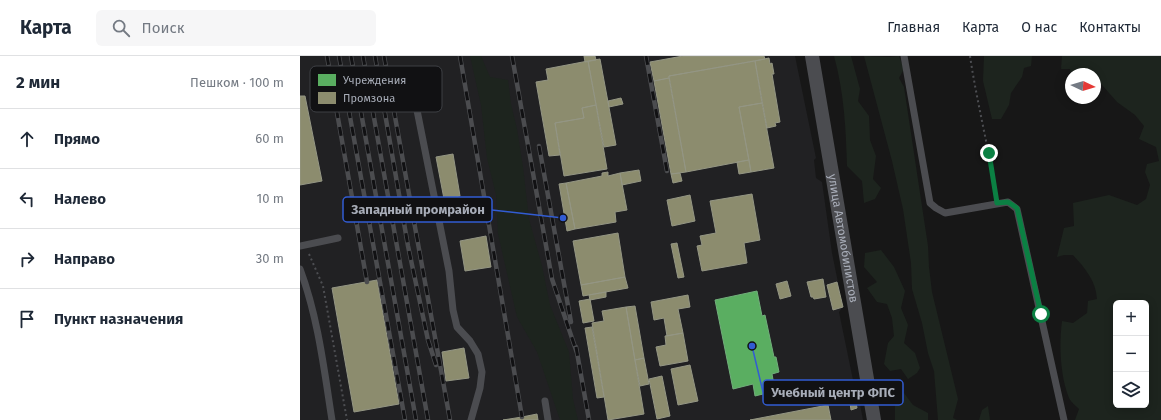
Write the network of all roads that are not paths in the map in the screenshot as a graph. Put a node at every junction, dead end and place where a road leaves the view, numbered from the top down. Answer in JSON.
{"nodes":[{"id":1,"x":812,"y":56,"type":"edge"},
{"id":2,"x":904,"y":56,"type":"edge"},
{"id":3,"x":417,"y":112,"type":"edge"},
{"id":4,"x":338,"y":238,"type":"dead end"},
{"id":5,"x":302,"y":245,"type":"edge"},
{"id":6,"x":300,"y":269,"type":"edge"},
{"id":7,"x":544,"y":401,"type":"dead end"},
{"id":8,"x":332,"y":420,"type":"edge"},
{"id":9,"x":470,"y":420,"type":"edge"},
{"id":10,"x":548,"y":420,"type":"edge"},
{"id":11,"x":874,"y":420,"type":"edge"},
{"id":12,"x":1064,"y":420,"type":"edge"}],
"edges":[{"from":1,"to":11,"type":"street","name":"улица Автомобилистов"},
{"from":2,"to":12,"type":"lane"},
{"from":3,"to":9,"type":"lane"},
{"from":4,"to":5,"type":"lane"},
{"from":6,"to":8,"type":"lane"},
{"from":7,"to":10,"type":"lane"}]}
